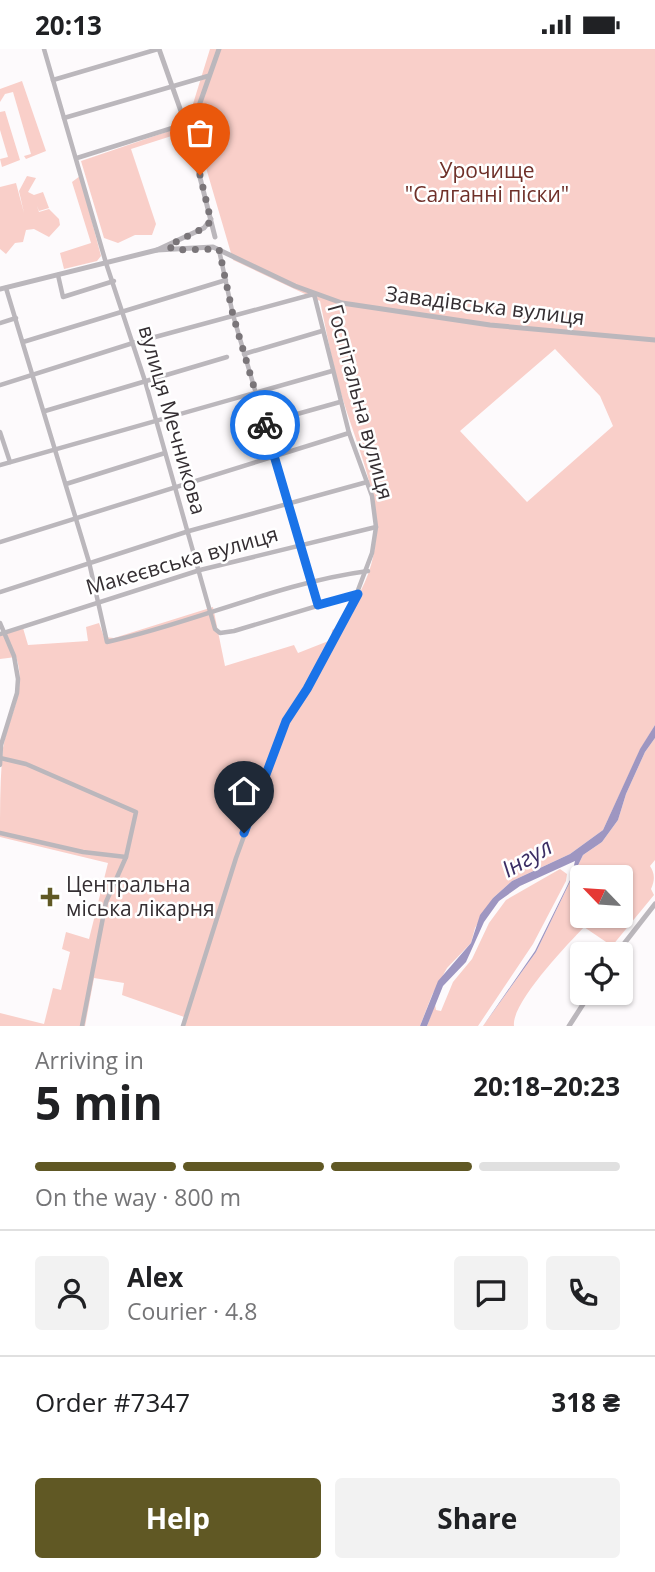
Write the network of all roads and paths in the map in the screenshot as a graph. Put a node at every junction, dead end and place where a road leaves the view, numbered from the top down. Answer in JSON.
{"nodes":[{"id":1,"x":44,"y":49,"type":"edge"},
{"id":2,"x":159,"y":49,"type":"edge"},
{"id":3,"x":219,"y":49,"type":"edge"},
{"id":4,"x":208,"y":76,"type":"junction"},
{"id":5,"x":53,"y":80,"type":"junction"},
{"id":6,"x":170,"y":86,"type":"junction"},
{"id":7,"x":65,"y":118,"type":"junction"},
{"id":8,"x":185,"y":124,"type":"junction"},
{"id":9,"x":190,"y":134,"type":"junction"},
{"id":10,"x":76,"y":158,"type":"junction"},
{"id":11,"x":211,"y":216,"type":"junction"},
{"id":12,"x":204,"y":228,"type":"junction"},
{"id":13,"x":215,"y":237,"type":"junction"},
{"id":14,"x":168,"y":244,"type":"junction"},
{"id":15,"x":208,"y":248,"type":"junction"},
{"id":16,"x":219,"y":249,"type":"junction"},
{"id":17,"x":157,"y":250,"type":"junction"},
{"id":18,"x":174,"y":250,"type":"junction"},
{"id":19,"x":106,"y":263,"type":"junction"},
{"id":20,"x":58,"y":275,"type":"junction"},
{"id":21,"x":226,"y":280,"type":"junction"},
{"id":22,"x":114,"y":281,"type":"junction"},
{"id":23,"x":3,"y":288,"type":"edge"},
{"id":24,"x":314,"y":294,"type":"junction"},
{"id":25,"x":124,"y":312,"type":"junction"},
{"id":26,"x":233,"y":315,"type":"junction"},
{"id":27,"x":16,"y":318,"type":"junction"},
{"id":28,"x":0,"y":323,"type":"edge"},
{"id":29,"x":322,"y":331,"type":"junction"},
{"id":30,"x":655,"y":340,"type":"edge"},
{"id":31,"x":23,"y":342,"type":"junction"},
{"id":32,"x":133,"y":343,"type":"junction"},
{"id":33,"x":244,"y":353,"type":"junction"},
{"id":34,"x":226,"y":357,"type":"dead end"},
{"id":35,"x":331,"y":371,"type":"junction"},
{"id":36,"x":34,"y":374,"type":"junction"},
{"id":37,"x":145,"y":381,"type":"junction"},
{"id":38,"x":0,"y":385,"type":"edge"},
{"id":39,"x":254,"y":390,"type":"junction"},
{"id":40,"x":340,"y":402,"type":"junction"},
{"id":41,"x":45,"y":411,"type":"junction"},
{"id":42,"x":156,"y":419,"type":"junction"},
{"id":43,"x":265,"y":423,"type":"junction"},
{"id":44,"x":0,"y":432,"type":"edge"},
{"id":45,"x":349,"y":433,"type":"junction"},
{"id":46,"x":55,"y":449,"type":"junction"},
{"id":47,"x":165,"y":453,"type":"junction"},
{"id":48,"x":275,"y":456,"type":"junction"},
{"id":49,"x":10,"y":463,"type":"junction"},
{"id":50,"x":0,"y":465,"type":"edge"},
{"id":51,"x":367,"y":482,"type":"junction"},
{"id":52,"x":66,"y":484,"type":"junction"},
{"id":53,"x":175,"y":488,"type":"junction"},
{"id":54,"x":288,"y":503,"type":"junction"},
{"id":55,"x":75,"y":519,"type":"junction"},
{"id":56,"x":376,"y":527,"type":"junction"},
{"id":57,"x":189,"y":531,"type":"junction"},
{"id":58,"x":0,"y":542,"type":"edge"},
{"id":59,"x":299,"y":544,"type":"junction"},
{"id":60,"x":89,"y":562,"type":"junction"},
{"id":61,"x":200,"y":570,"type":"junction"},
{"id":62,"x":368,"y":571,"type":"junction"},
{"id":63,"x":312,"y":582,"type":"junction"},
{"id":64,"x":0,"y":592,"type":"edge"},
{"id":65,"x":358,"y":594,"type":"junction"},
{"id":66,"x":99,"y":601,"type":"junction"},
{"id":67,"x":318,"y":605,"type":"junction"},
{"id":68,"x":211,"y":612,"type":"junction"},
{"id":69,"x":0,"y":623,"type":"edge"},
{"id":70,"x":3,"y":633,"type":"edge"},
{"id":71,"x":0,"y":760,"type":"edge"},
{"id":72,"x":0,"y":833,"type":"edge"},
{"id":73,"x":126,"y":857,"type":"junction"},
{"id":74,"x":655,"y":904,"type":"edge"},
{"id":75,"x":625,"y":942,"type":"edge"},
{"id":76,"x":583,"y":1005,"type":"edge"},
{"id":77,"x":82,"y":1026,"type":"edge"},
{"id":78,"x":183,"y":1026,"type":"edge"},
{"id":79,"x":569,"y":1026,"type":"edge"}],
"edges":[{"from":1,"to":5,"type":"street","name":"вулиця Мечникова"},
{"from":2,"to":5,"type":"street"},
{"from":2,"to":6,"type":"street"},
{"from":3,"to":4,"type":"street"},
{"from":4,"to":6,"type":"street"},
{"from":4,"to":9,"type":"street"},
{"from":5,"to":7,"type":"street","name":"вулиця Мечникова"},
{"from":6,"to":7,"type":"street"},
{"from":6,"to":8,"type":"street"},
{"from":7,"to":10,"type":"street","name":"вулиця Мечникова"},
{"from":8,"to":9,"type":"street"},
{"from":8,"to":10,"type":"street"},
{"from":9,"to":11,"type":"street"},
{"from":10,"to":19,"type":"street","name":"вулиця Мечникова"},
{"from":11,"to":12,"type":"street"},
{"from":11,"to":13,"type":"street"},
{"from":12,"to":13,"type":"street"},
{"from":12,"to":14,"type":"street"},
{"from":13,"to":15,"type":"street"},
{"from":13,"to":16,"type":"street"},
{"from":14,"to":17,"type":"street"},
{"from":14,"to":18,"type":"street"},
{"from":15,"to":16,"type":"street"},
{"from":15,"to":18,"type":"street"},
{"from":16,"to":21,"type":"street"},
{"from":16,"to":24,"type":"street","name":"Завадівська вулиця"},
{"from":17,"to":18,"type":"street"},
{"from":17,"to":19,"type":"street"},
{"from":19,"to":20,"type":"street"},
{"from":19,"to":22,"type":"street","name":"вулиця Мечникова"},
{"from":20,"to":22,"type":"street"},
{"from":20,"to":23,"type":"street"},
{"from":21,"to":25,"type":"street"},
{"from":21,"to":26,"type":"street"},
{"from":22,"to":25,"type":"street","name":"вулиця Мечникова"},
{"from":23,"to":27,"type":"street"},
{"from":24,"to":26,"type":"street"},
{"from":24,"to":29,"type":"street","name":"Госпітальна вулиця"},
{"from":24,"to":30,"type":"street","name":"Завадівська вулиця"},
{"from":25,"to":31,"type":"street"},
{"from":25,"to":32,"type":"street","name":"вулиця Мечникова"},
{"from":26,"to":32,"type":"street"},
{"from":26,"to":33,"type":"street"},
{"from":27,"to":28,"type":"street"},
{"from":27,"to":31,"type":"street"},
{"from":29,"to":33,"type":"street"},
{"from":29,"to":35,"type":"street","name":"Госпітальна вулиця"},
{"from":31,"to":36,"type":"street"},
{"from":32,"to":36,"type":"street"},
{"from":32,"to":37,"type":"street","name":"вулиця Мечникова"},
{"from":33,"to":39,"type":"street"},
{"from":34,"to":37,"type":"street"},
{"from":35,"to":39,"type":"street"},
{"from":35,"to":40,"type":"street","name":"Госпітальна вулиця"},
{"from":36,"to":38,"type":"street"},
{"from":36,"to":41,"type":"street"},
{"from":37,"to":41,"type":"street"},
{"from":37,"to":42,"type":"street","name":"вулиця Мечникова"},
{"from":39,"to":42,"type":"street"},
{"from":39,"to":43,"type":"street"},
{"from":40,"to":43,"type":"street"},
{"from":40,"to":45,"type":"street","name":"Госпітальна вулиця"},
{"from":41,"to":46,"type":"street"},
{"from":42,"to":46,"type":"street"},
{"from":42,"to":47,"type":"street","name":"вулиця Мечникова"},
{"from":43,"to":48,"type":"street"},
{"from":44,"to":49,"type":"street"},
{"from":45,"to":48,"type":"street"},
{"from":45,"to":51,"type":"street","name":"Госпітальна вулиця"},
{"from":46,"to":49,"type":"street"},
{"from":46,"to":52,"type":"street"},
{"from":47,"to":52,"type":"street"},
{"from":47,"to":53,"type":"street","name":"вулиця Мечникова"},
{"from":48,"to":53,"type":"street"},
{"from":48,"to":54,"type":"street"},
{"from":49,"to":50,"type":"street"},
{"from":51,"to":54,"type":"street"},
{"from":51,"to":56,"type":"street","name":"Госпітальна вулиця"},
{"from":52,"to":55,"type":"street"},
{"from":53,"to":55,"type":"street"},
{"from":53,"to":57,"type":"street","name":"вулиця Мечникова"},
{"from":54,"to":57,"type":"street"},
{"from":54,"to":59,"type":"street"},
{"from":55,"to":58,"type":"street"},
{"from":55,"to":60,"type":"street"},
{"from":56,"to":59,"type":"street","name":"Макеєвська вулиця"},
{"from":56,"to":62,"type":"street","name":"Госпітальна вулиця"},
{"from":57,"to":60,"type":"street"},
{"from":57,"to":61,"type":"street","name":"вулиця Мечникова"},
{"from":59,"to":61,"type":"street","name":"Макеєвська вулиця"},
{"from":59,"to":63,"type":"street"},
{"from":60,"to":64,"type":"street"},
{"from":60,"to":66,"type":"street"},
{"from":61,"to":66,"type":"street","name":"Макеєвська вулиця"},
{"from":61,"to":68,"type":"street","name":"вулиця Мечникова"},
{"from":62,"to":63,"type":"street"},
{"from":62,"to":65,"type":"street","name":"Госпітальна вулиця"},
{"from":63,"to":67,"type":"street"},
{"from":63,"to":68,"type":"street"},
{"from":65,"to":67,"type":"street"},
{"from":65,"to":78,"type":"street","name":"Госпітальна вулиця"},
{"from":66,"to":68,"type":"street"},
{"from":66,"to":70,"type":"street","name":"Макеєвська вулиця"},
{"from":67,"to":68,"type":"street","name":"вулиця Мечникова"},
{"from":69,"to":70,"type":"street"},
{"from":70,"to":71,"type":"street"},
{"from":71,"to":73,"type":"street"},
{"from":72,"to":73,"type":"street"},
{"from":73,"to":77,"type":"street"},
{"from":74,"to":75,"type":"street"},
{"from":76,"to":79,"type":"street"}]}
